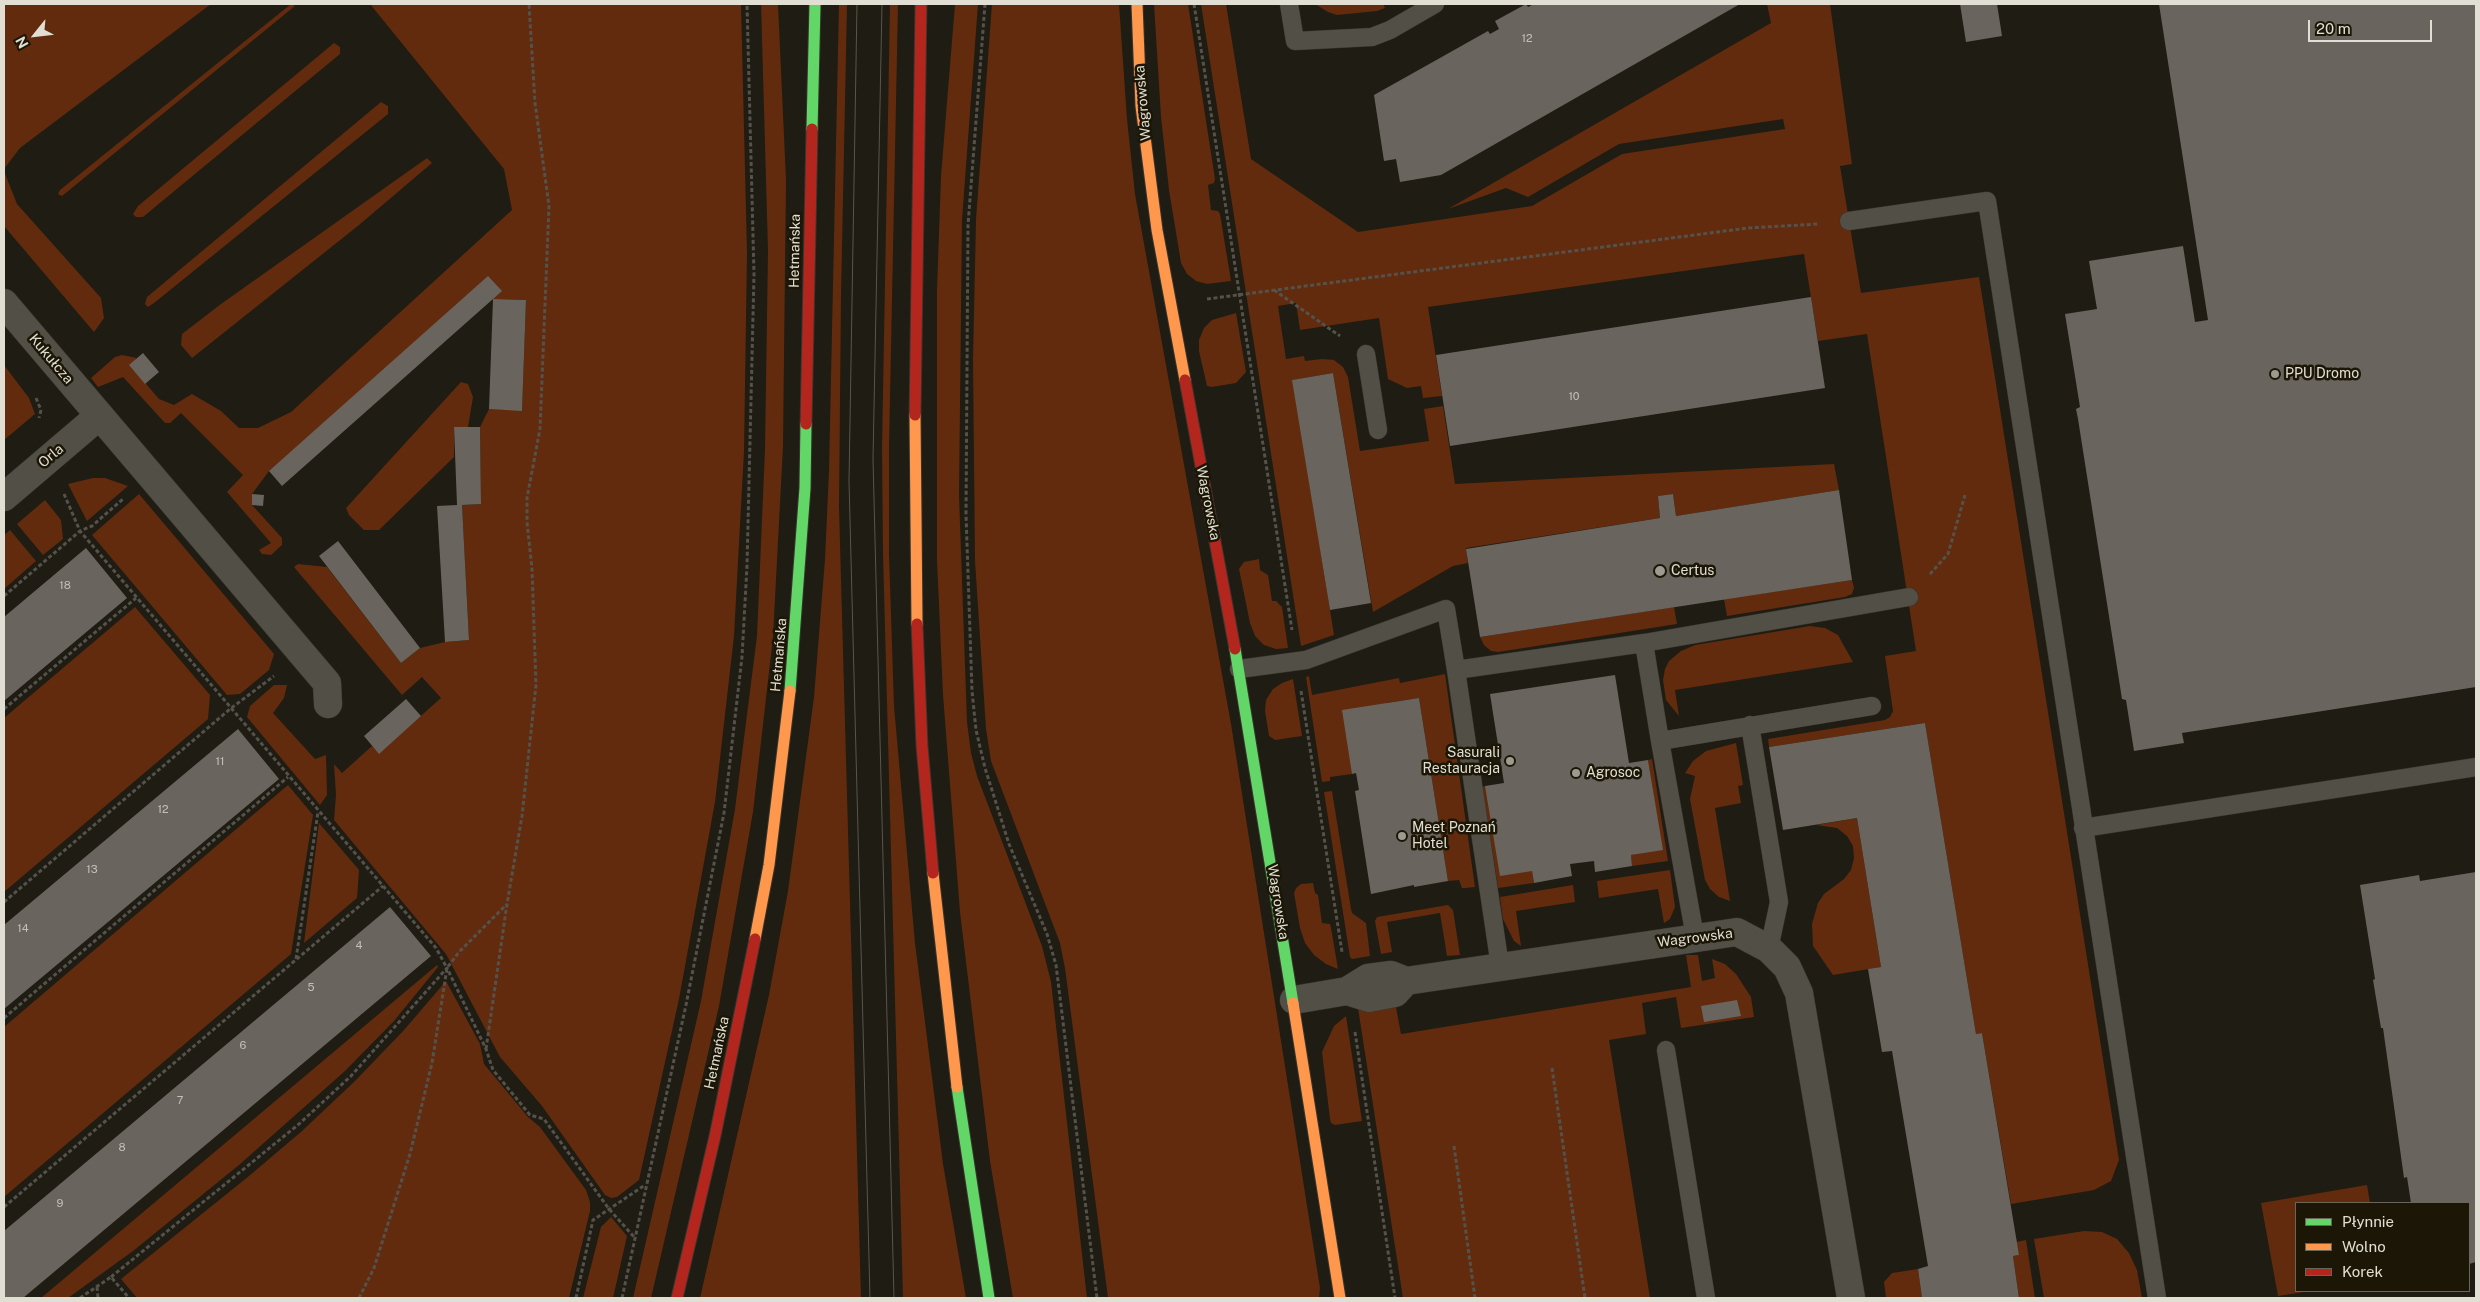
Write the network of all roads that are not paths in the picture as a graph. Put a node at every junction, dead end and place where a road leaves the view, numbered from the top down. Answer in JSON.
{"nodes":[{"id":1,"x":808,"y":4,"type":"edge"},
{"id":2,"x":815,"y":4,"type":"edge"},
{"id":3,"x":921,"y":4,"type":"edge"},
{"id":4,"x":928,"y":4,"type":"edge"},
{"id":5,"x":1137,"y":4,"type":"edge"},
{"id":6,"x":1289,"y":4,"type":"edge"},
{"id":7,"x":1435,"y":4,"type":"edge"},
{"id":8,"x":917,"y":166,"type":"junction"},
{"id":9,"x":812,"y":169,"type":"junction"},
{"id":10,"x":1849,"y":221,"type":"road end"},
{"id":11,"x":4,"y":302,"type":"edge"},
{"id":12,"x":1366,"y":354,"type":"road end"},
{"id":13,"x":99,"y":416,"type":"junction"},
{"id":14,"x":1378,"y":430,"type":"dead end"},
{"id":15,"x":4,"y":496,"type":"edge"},
{"id":16,"x":1909,"y":597,"type":"road end"},
{"id":17,"x":1644,"y":643,"type":"junction"},
{"id":18,"x":1239,"y":669,"type":"junction"},
{"id":19,"x":1456,"y":670,"type":"junction"},
{"id":20,"x":328,"y":704,"type":"dead end"},
{"id":21,"x":1872,"y":706,"type":"dead end"},
{"id":22,"x":1750,"y":725,"type":"junction"},
{"id":23,"x":1660,"y":741,"type":"junction"},
{"id":24,"x":2476,"y":767,"type":"edge"},
{"id":25,"x":2083,"y":828,"type":"junction"},
{"id":26,"x":1695,"y":936,"type":"junction"},
{"id":27,"x":1769,"y":949,"type":"junction"},
{"id":28,"x":1500,"y":966,"type":"junction"},
{"id":29,"x":1294,"y":1000,"type":"junction"},
{"id":30,"x":1666,"y":1050,"type":"dead end"},
{"id":31,"x":676,"y":1298,"type":"edge"},
{"id":32,"x":989,"y":1298,"type":"edge"},
{"id":33,"x":1340,"y":1298,"type":"edge"},
{"id":34,"x":1706,"y":1298,"type":"edge"},
{"id":35,"x":1851,"y":1298,"type":"edge"},
{"id":36,"x":2157,"y":1298,"type":"edge"}],
"edges":[{"from":1,"to":9,"type":"street"},
{"from":2,"to":9,"type":"street","name":"Hetmańska"},
{"from":3,"to":8,"type":"street"},
{"from":4,"to":8,"type":"street"},
{"from":5,"to":18,"type":"street","name":"Wagrowska"},
{"from":6,"to":7,"type":"lane"},
{"from":8,"to":32,"type":"street"},
{"from":9,"to":31,"type":"street","name":"Hetmańska"},
{"from":10,"to":25,"type":"lane"},
{"from":11,"to":13,"type":"street","name":"Kukułcza"},
{"from":12,"to":14,"type":"lane"},
{"from":13,"to":15,"type":"street","name":"Orla"},
{"from":13,"to":20,"type":"street","name":"Kukułcza"},
{"from":16,"to":17,"type":"lane"},
{"from":17,"to":19,"type":"lane"},
{"from":17,"to":23,"type":"lane"},
{"from":18,"to":19,"type":"lane"},
{"from":18,"to":29,"type":"street","name":"Wagrowska"},
{"from":19,"to":28,"type":"lane"},
{"from":21,"to":22,"type":"lane"},
{"from":22,"to":23,"type":"lane"},
{"from":22,"to":27,"type":"lane"},
{"from":23,"to":26,"type":"lane"},
{"from":24,"to":25,"type":"lane"},
{"from":25,"to":36,"type":"lane"},
{"from":26,"to":27,"type":"street","name":"Wagrowska"},
{"from":26,"to":28,"type":"street","name":"Wagrowska"},
{"from":27,"to":35,"type":"street","name":"Wagrowska"},
{"from":28,"to":29,"type":"street","name":"Wagrowska"},
{"from":29,"to":33,"type":"street","name":"Wagrowska"},
{"from":30,"to":34,"type":"lane"}]}
